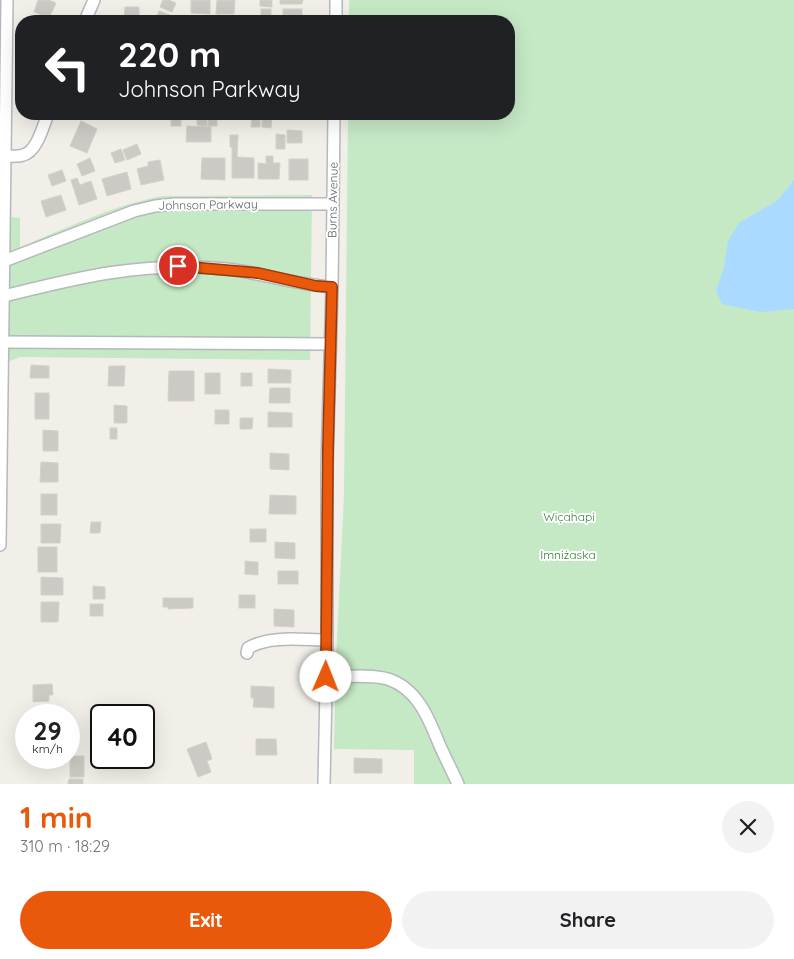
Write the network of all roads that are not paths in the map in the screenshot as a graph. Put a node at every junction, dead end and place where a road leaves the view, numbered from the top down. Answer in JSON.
{"nodes":[{"id":1,"x":7,"y":0,"type":"edge"},
{"id":2,"x":94,"y":0,"type":"edge"},
{"id":3,"x":336,"y":0,"type":"edge"},
{"id":4,"x":88,"y":15,"type":"edge"},
{"id":5,"x":336,"y":15,"type":"edge"},
{"id":6,"x":3,"y":49,"type":"edge"},
{"id":7,"x":46,"y":120,"type":"edge"},
{"id":8,"x":334,"y":120,"type":"edge"},
{"id":9,"x":6,"y":156,"type":"junction"},
{"id":10,"x":332,"y":204,"type":"junction"},
{"id":11,"x":4,"y":261,"type":"junction"},
{"id":12,"x":332,"y":287,"type":"junction"},
{"id":13,"x":2,"y":296,"type":"edge"},
{"id":14,"x":4,"y":342,"type":"junction"},
{"id":15,"x":330,"y":344,"type":"junction"},
{"id":16,"x":2,"y":357,"type":"edge"},
{"id":17,"x":0,"y":545,"type":"edge"},
{"id":18,"x":327,"y":640,"type":"junction"},
{"id":19,"x":247,"y":653,"type":"dead end"},
{"id":20,"x":326,"y":677,"type":"junction"},
{"id":21,"x":324,"y":784,"type":"edge"},
{"id":22,"x":458,"y":784,"type":"edge"}],
"edges":[{"from":1,"to":6,"type":"street"},
{"from":2,"to":4,"type":"street"},
{"from":3,"to":5,"type":"street"},
{"from":6,"to":9,"type":"street"},
{"from":7,"to":9,"type":"street"},
{"from":8,"to":10,"type":"street","name":"Burns Avenue"},
{"from":9,"to":11,"type":"street"},
{"from":10,"to":11,"type":"street","name":"Johnson Parkway"},
{"from":10,"to":12,"type":"street","name":"Burns Avenue"},
{"from":11,"to":13,"type":"street"},
{"from":12,"to":13,"type":"street"},
{"from":12,"to":15,"type":"street","name":"Burns Avenue"},
{"from":13,"to":14,"type":"street"},
{"from":14,"to":15,"type":"street"},
{"from":14,"to":16,"type":"street"},
{"from":15,"to":18,"type":"street","name":"Burns Avenue"},
{"from":16,"to":17,"type":"street"},
{"from":18,"to":19,"type":"street"},
{"from":18,"to":20,"type":"street","name":"Burns Avenue"},
{"from":20,"to":21,"type":"street","name":"Burns Avenue"},
{"from":20,"to":22,"type":"street"}]}
